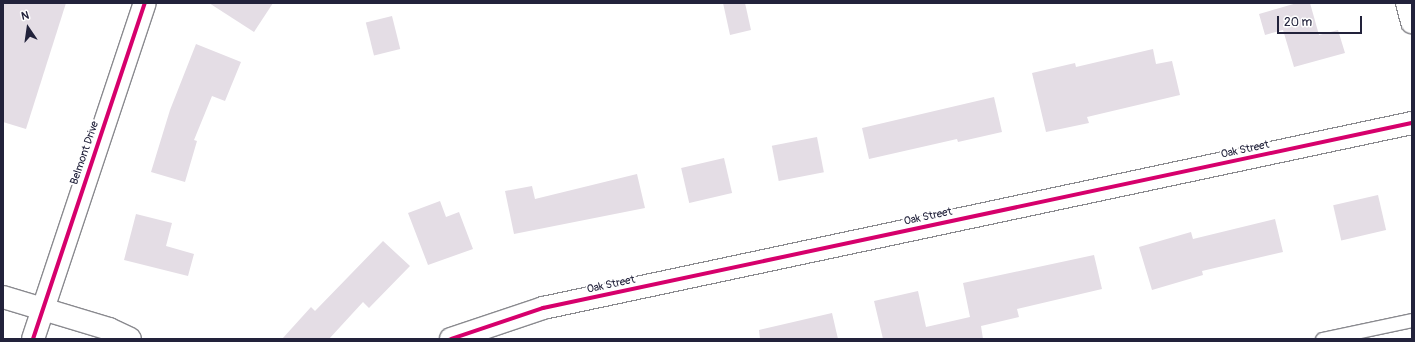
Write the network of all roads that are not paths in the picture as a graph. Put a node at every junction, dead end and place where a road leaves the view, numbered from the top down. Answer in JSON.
{"nodes":[{"id":1,"x":145,"y":3,"type":"edge"},
{"id":2,"x":1407,"y":3,"type":"edge"},
{"id":3,"x":1412,"y":22,"type":"edge"},
{"id":4,"x":1412,"y":123,"type":"edge"},
{"id":5,"x":3,"y":298,"type":"edge"},
{"id":6,"x":42,"y":309,"type":"junction"},
{"id":7,"x":1412,"y":320,"type":"edge"},
{"id":8,"x":33,"y":339,"type":"edge"},
{"id":9,"x":130,"y":339,"type":"edge"},
{"id":10,"x":450,"y":339,"type":"edge"},
{"id":11,"x":1322,"y":339,"type":"edge"}],
"edges":[{"from":1,"to":6,"type":"street","name":"Belmont Drive"},
{"from":2,"to":3,"type":"street"},
{"from":4,"to":10,"type":"street","name":"Oak Street"},
{"from":5,"to":6,"type":"street"},
{"from":6,"to":8,"type":"street","name":"Belmont Drive"},
{"from":6,"to":9,"type":"street"},
{"from":7,"to":11,"type":"lane"}]}
